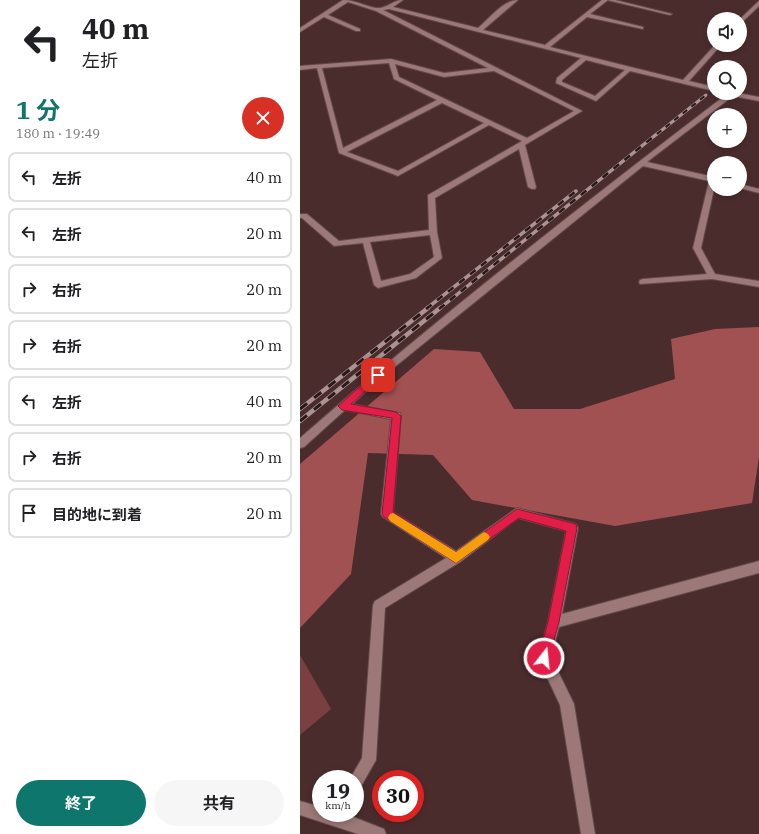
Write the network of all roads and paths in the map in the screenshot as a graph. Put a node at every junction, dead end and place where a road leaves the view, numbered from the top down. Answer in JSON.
{"nodes":[{"id":1,"x":400,"y":0,"type":"edge"},
{"id":2,"x":514,"y":0,"type":"edge"},
{"id":3,"x":605,"y":0,"type":"edge"},
{"id":4,"x":609,"y":0,"type":"edge"},
{"id":5,"x":759,"y":3,"type":"edge"},
{"id":6,"x":389,"y":7,"type":"junction"},
{"id":7,"x":378,"y":10,"type":"junction"},
{"id":8,"x":670,"y":14,"type":"dead end"},
{"id":9,"x":324,"y":15,"type":"junction"},
{"id":10,"x":586,"y":15,"type":"junction"},
{"id":11,"x":747,"y":15,"type":"edge"},
{"id":12,"x":641,"y":28,"type":"dead end"},
{"id":13,"x":300,"y":30,"type":"edge"},
{"id":14,"x":358,"y":30,"type":"dead end"},
{"id":15,"x":480,"y":30,"type":"junction"},
{"id":16,"x":545,"y":48,"type":"junction"},
{"id":17,"x":712,"y":52,"type":"edge"},
{"id":18,"x":585,"y":58,"type":"junction"},
{"id":19,"x":391,"y":61,"type":"junction"},
{"id":20,"x":319,"y":66,"type":"junction"},
{"id":21,"x":300,"y":68,"type":"edge"},
{"id":22,"x":494,"y":69,"type":"junction"},
{"id":23,"x":628,"y":69,"type":"junction"},
{"id":24,"x":685,"y":82,"type":"junction"},
{"id":25,"x":707,"y":87,"type":"edge"},
{"id":26,"x":747,"y":97,"type":"edge"},
{"id":27,"x":759,"y":99,"type":"edge"},
{"id":28,"x":443,"y":100,"type":"junction"},
{"id":29,"x":721,"y":100,"type":"edge"},
{"id":30,"x":489,"y":123,"type":"junction"},
{"id":31,"x":524,"y":143,"type":"junction"},
{"id":32,"x":341,"y":152,"type":"junction"},
{"id":33,"x":641,"y":163,"type":"junction"},
{"id":34,"x":707,"y":177,"type":"edge"},
{"id":35,"x":532,"y":187,"type":"dead end"},
{"id":36,"x":747,"y":188,"type":"edge"},
{"id":37,"x":759,"y":191,"type":"edge"},
{"id":38,"x":710,"y":196,"type":"edge"},
{"id":39,"x":300,"y":216,"type":"edge"},
{"id":40,"x":433,"y":232,"type":"junction"},
{"id":41,"x":366,"y":241,"type":"junction"},
{"id":42,"x":712,"y":276,"type":"junction"},
{"id":43,"x":643,"y":282,"type":"dead end"},
{"id":44,"x":759,"y":284,"type":"edge"},
{"id":45,"x":342,"y":406,"type":"junction"},
{"id":46,"x":300,"y":444,"type":"edge"},
{"id":47,"x":456,"y":558,"type":"junction"},
{"id":48,"x":759,"y":568,"type":"edge"},
{"id":49,"x":554,"y":622,"type":"junction"},
{"id":50,"x":363,"y":770,"type":"edge"},
{"id":51,"x":300,"y":808,"type":"edge"},
{"id":52,"x":312,"y":811,"type":"edge"},
{"id":53,"x":350,"y":822,"type":"edge"},
{"id":54,"x":379,"y":834,"type":"edge"},
{"id":55,"x":588,"y":834,"type":"edge"}],
"edges":[{"from":1,"to":6,"type":"street"},
{"from":2,"to":15,"type":"street"},
{"from":3,"to":10,"type":"street"},
{"from":4,"to":8,"type":"lane"},
{"from":5,"to":11,"type":"street"},
{"from":6,"to":7,"type":"street"},
{"from":6,"to":15,"type":"street"},
{"from":7,"to":9,"type":"street"},
{"from":7,"to":22,"type":"street"},
{"from":9,"to":13,"type":"street"},
{"from":9,"to":14,"type":"street"},
{"from":10,"to":12,"type":"street"},
{"from":10,"to":16,"type":"street"},
{"from":15,"to":16,"type":"street"},
{"from":16,"to":18,"type":"street"},
{"from":17,"to":24,"type":"street"},
{"from":18,"to":23,"type":"street"},
{"from":18,"to":23,"type":"street"},
{"from":19,"to":20,"type":"street"},
{"from":19,"to":22,"type":"street"},
{"from":19,"to":28,"type":"street"},
{"from":20,"to":21,"type":"street"},
{"from":20,"to":32,"type":"street"},
{"from":22,"to":31,"type":"street"},
{"from":23,"to":24,"type":"street"},
{"from":24,"to":25,"type":"street"},
{"from":26,"to":27,"type":"street"},
{"from":28,"to":30,"type":"street"},
{"from":28,"to":32,"type":"street"},
{"from":29,"to":33,"type":"street"},
{"from":30,"to":31,"type":"street"},
{"from":30,"to":32,"type":"street"},
{"from":31,"to":35,"type":"street"},
{"from":31,"to":40,"type":"street"},
{"from":33,"to":34,"type":"street"},
{"from":33,"to":45,"type":"street"},
{"from":36,"to":37,"type":"street"},
{"from":38,"to":42,"type":"street"},
{"from":39,"to":41,"type":"street"},
{"from":40,"to":41,"type":"street"},
{"from":40,"to":41,"type":"street"},
{"from":42,"to":43,"type":"street"},
{"from":42,"to":44,"type":"street"},
{"from":45,"to":46,"type":"street"},
{"from":45,"to":47,"type":"street"},
{"from":47,"to":49,"type":"street"},
{"from":47,"to":50,"type":"street"},
{"from":48,"to":49,"type":"street"},
{"from":49,"to":55,"type":"street"},
{"from":51,"to":52,"type":"street"},
{"from":53,"to":54,"type":"street"}]}
